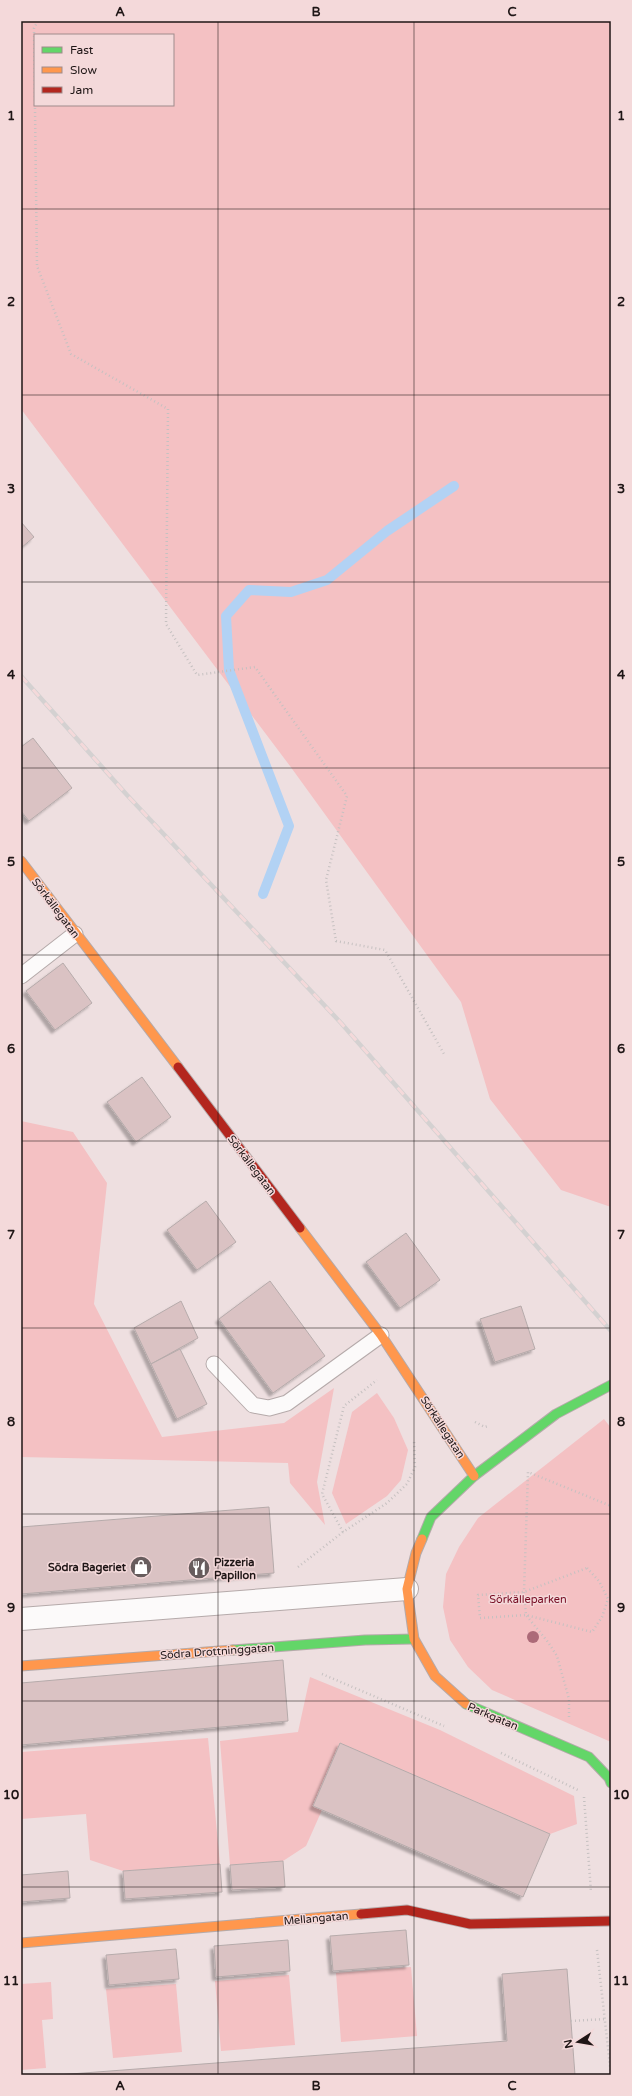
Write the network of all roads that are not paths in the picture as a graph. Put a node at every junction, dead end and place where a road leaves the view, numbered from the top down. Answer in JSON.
{"nodes":[{"id":1,"x":21,"y":861,"type":"edge"},
{"id":2,"x":75,"y":934,"type":"junction"},
{"id":3,"x":21,"y":976,"type":"edge"},
{"id":4,"x":381,"y":1335,"type":"junction"},
{"id":5,"x":214,"y":1364,"type":"dead end"},
{"id":6,"x":611,"y":1385,"type":"edge"},
{"id":7,"x":474,"y":1476,"type":"junction"},
{"id":8,"x":408,"y":1589,"type":"junction"},
{"id":9,"x":21,"y":1618,"type":"edge"},
{"id":10,"x":414,"y":1638,"type":"junction"},
{"id":11,"x":21,"y":1666,"type":"edge"},
{"id":12,"x":611,"y":1783,"type":"edge"},
{"id":13,"x":611,"y":1921,"type":"edge"},
{"id":14,"x":21,"y":1943,"type":"edge"}],
"edges":[{"from":1,"to":2,"type":"street","name":"Sörkällegatan"},
{"from":2,"to":3,"type":"lane"},
{"from":2,"to":4,"type":"street","name":"Sörkällegatan"},
{"from":4,"to":5,"type":"lane"},
{"from":4,"to":7,"type":"street","name":"Sörkällegatan"},
{"from":6,"to":7,"type":"street","name":"Parkgatan"},
{"from":7,"to":8,"type":"street","name":"Parkgatan"},
{"from":8,"to":9,"type":"street"},
{"from":8,"to":10,"type":"street","name":"Parkgatan"},
{"from":10,"to":11,"type":"street","name":"Södra Drottninggatan"},
{"from":10,"to":12,"type":"street","name":"Parkgatan"},
{"from":13,"to":14,"type":"street","name":"Mellangatan"}]}
